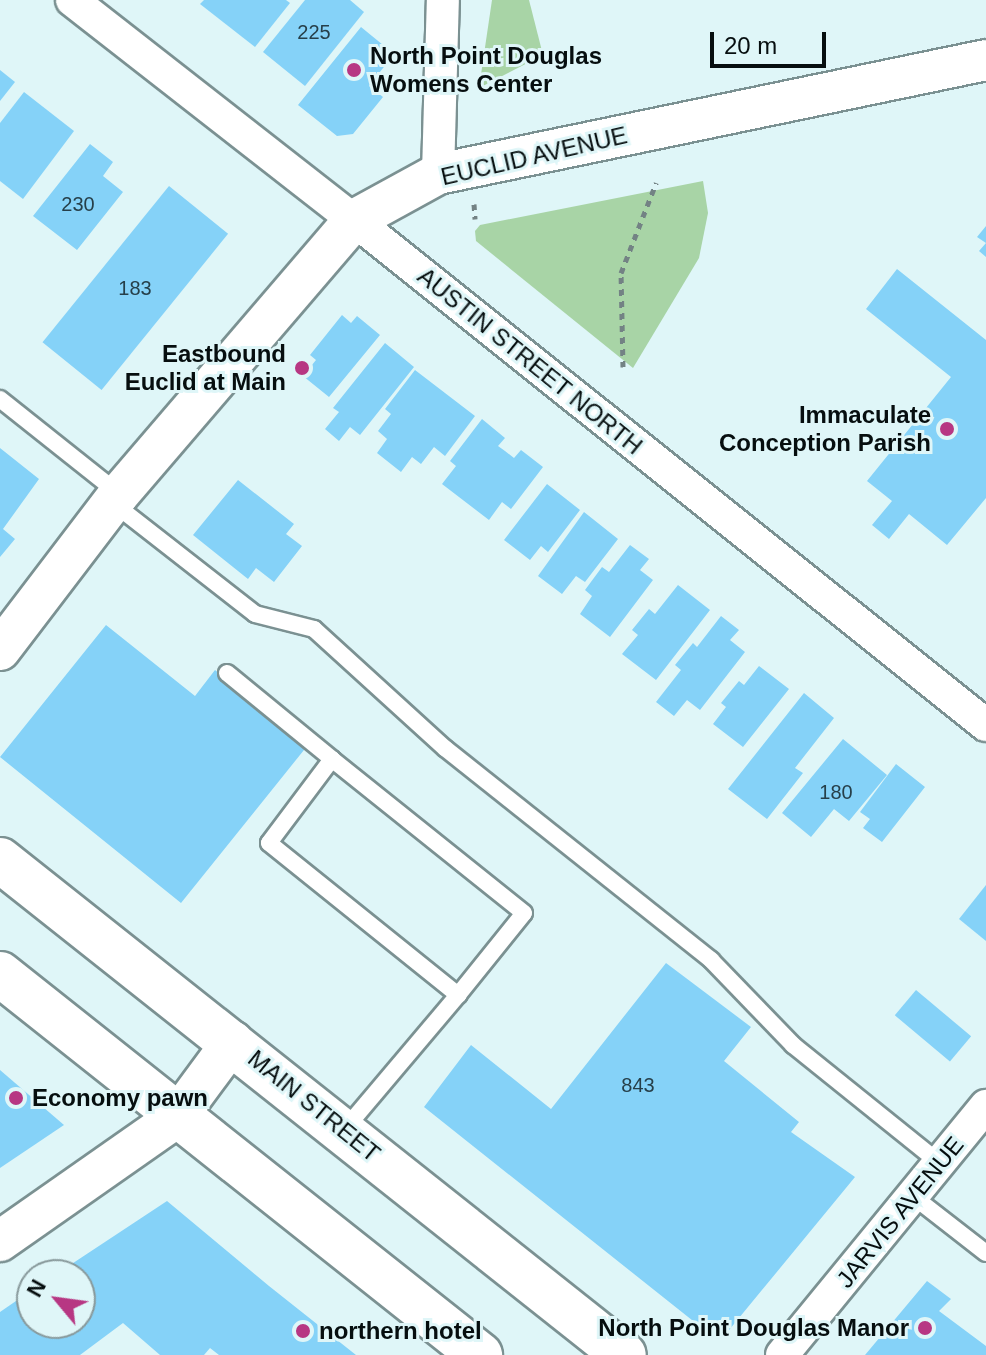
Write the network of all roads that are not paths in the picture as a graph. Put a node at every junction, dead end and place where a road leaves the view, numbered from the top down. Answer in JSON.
{"nodes":[{"id":1,"x":72,"y":0,"type":"edge"},
{"id":2,"x":443,"y":0,"type":"edge"},
{"id":3,"x":986,"y":60,"type":"edge"},
{"id":4,"x":438,"y":174,"type":"junction"},
{"id":5,"x":354,"y":220,"type":"junction"},
{"id":6,"x":0,"y":399,"type":"edge"},
{"id":7,"x":116,"y":498,"type":"junction"},
{"id":8,"x":0,"y":650,"type":"edge"},
{"id":9,"x":227,"y":673,"type":"dead end"},
{"id":10,"x":986,"y":725,"type":"edge"},
{"id":11,"x":332,"y":759,"type":"junction"},
{"id":12,"x":0,"y":860,"type":"edge"},
{"id":13,"x":0,"y":974,"type":"edge"},
{"id":14,"x":458,"y":995,"type":"junction"},
{"id":15,"x":233,"y":1041,"type":"junction"},
{"id":16,"x":986,"y":1106,"type":"edge"},
{"id":17,"x":177,"y":1117,"type":"junction"},
{"id":18,"x":344,"y":1130,"type":"junction"},
{"id":19,"x":940,"y":1163,"type":"junction"},
{"id":20,"x":914,"y":1197,"type":"junction"},
{"id":21,"x":0,"y":1241,"type":"edge"},
{"id":22,"x":986,"y":1253,"type":"edge"},
{"id":23,"x":480,"y":1355,"type":"edge"},
{"id":24,"x":624,"y":1355,"type":"edge"},
{"id":25,"x":782,"y":1355,"type":"edge"}],
"edges":[{"from":1,"to":5,"type":"street","name":"AUSTIN STREET NORTH"},
{"from":2,"to":4,"type":"street"},
{"from":3,"to":4,"type":"street","name":"EUCLID AVENUE"},
{"from":4,"to":5,"type":"street","name":"EUCLID AVENUE"},
{"from":5,"to":7,"type":"street","name":"EUCLID AVENUE"},
{"from":5,"to":10,"type":"street","name":"AUSTIN STREET NORTH"},
{"from":6,"to":7,"type":"lane"},
{"from":7,"to":8,"type":"street","name":"EUCLID AVENUE"},
{"from":7,"to":19,"type":"lane"},
{"from":9,"to":11,"type":"lane"},
{"from":11,"to":14,"type":"lane"},
{"from":11,"to":14,"type":"lane"},
{"from":12,"to":15,"type":"main road","name":"MAIN STREET"},
{"from":13,"to":17,"type":"main road"},
{"from":14,"to":18,"type":"lane"},
{"from":15,"to":17,"type":"street"},
{"from":15,"to":18,"type":"main road","name":"MAIN STREET"},
{"from":16,"to":19,"type":"street","name":"JARVIS AVENUE"},
{"from":17,"to":21,"type":"street"},
{"from":17,"to":23,"type":"main road"},
{"from":18,"to":24,"type":"main road","name":"MAIN STREET"},
{"from":19,"to":20,"type":"street","name":"JARVIS AVENUE"},
{"from":20,"to":22,"type":"lane"},
{"from":20,"to":25,"type":"street","name":"JARVIS AVENUE"}]}
